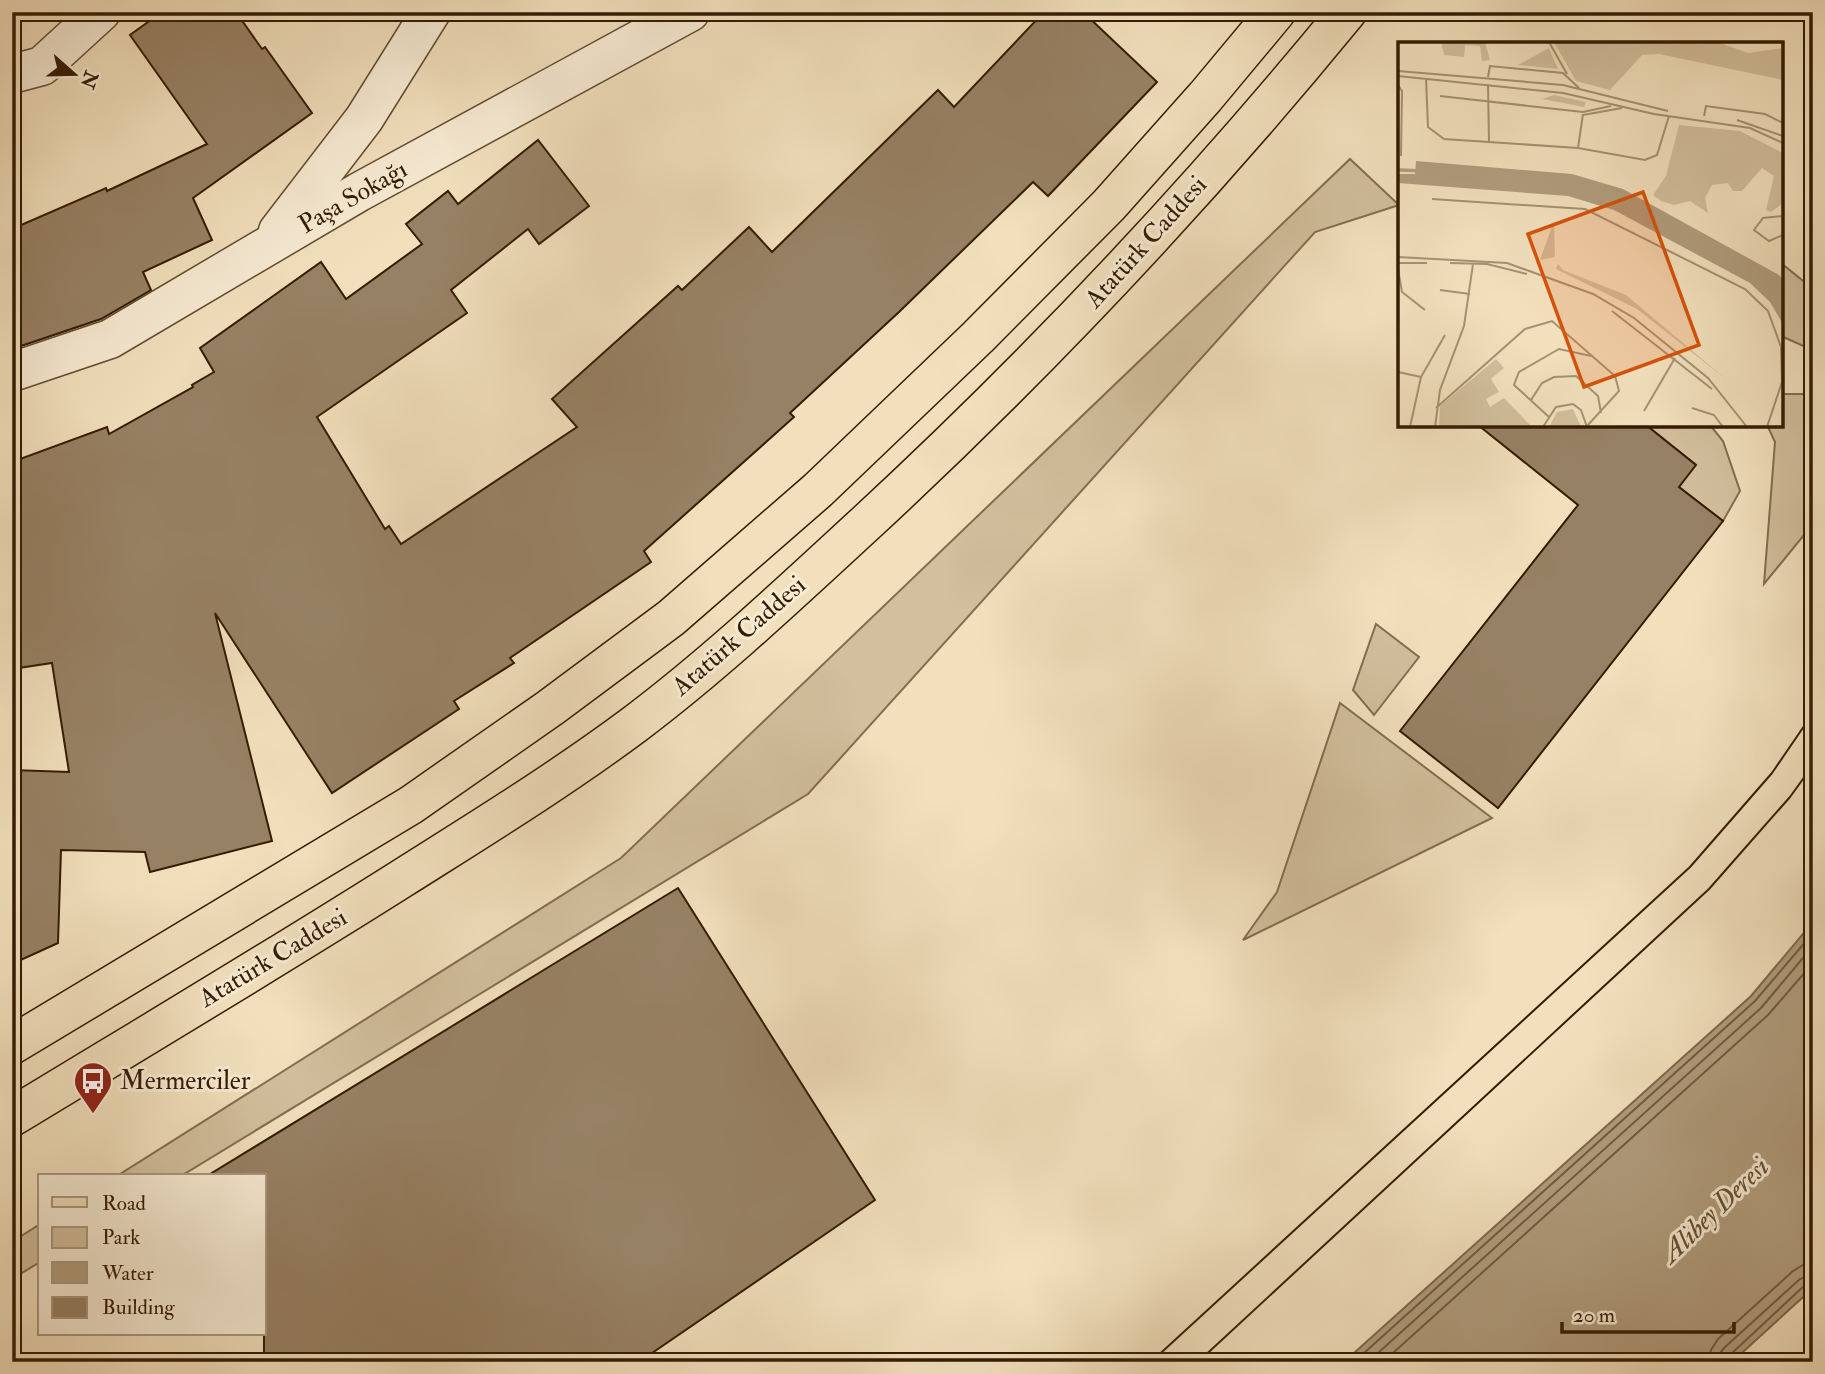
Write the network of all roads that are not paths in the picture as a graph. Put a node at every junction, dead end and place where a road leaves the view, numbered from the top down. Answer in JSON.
{"nodes":[{"id":1,"x":101,"y":12,"type":"edge"},
{"id":2,"x":431,"y":12,"type":"edge"},
{"id":3,"x":690,"y":12,"type":"edge"},
{"id":4,"x":1276,"y":12,"type":"edge"},
{"id":5,"x":1347,"y":12,"type":"edge"},
{"id":6,"x":12,"y":74,"type":"edge"},
{"id":7,"x":265,"y":247,"type":"junction"},
{"id":8,"x":12,"y":373,"type":"edge"},
{"id":9,"x":12,"y":1045,"type":"edge"},
{"id":10,"x":12,"y":1117,"type":"edge"}],
"edges":[{"from":1,"to":6,"type":"street"},
{"from":2,"to":7,"type":"street"},
{"from":3,"to":7,"type":"street","name":"Paşa Sokağı"},
{"from":4,"to":9,"type":"main road","name":"Atatürk Caddesi"},
{"from":5,"to":10,"type":"main road","name":"Atatürk Caddesi"},
{"from":7,"to":8,"type":"street","name":"Paşa Sokağı"}]}
